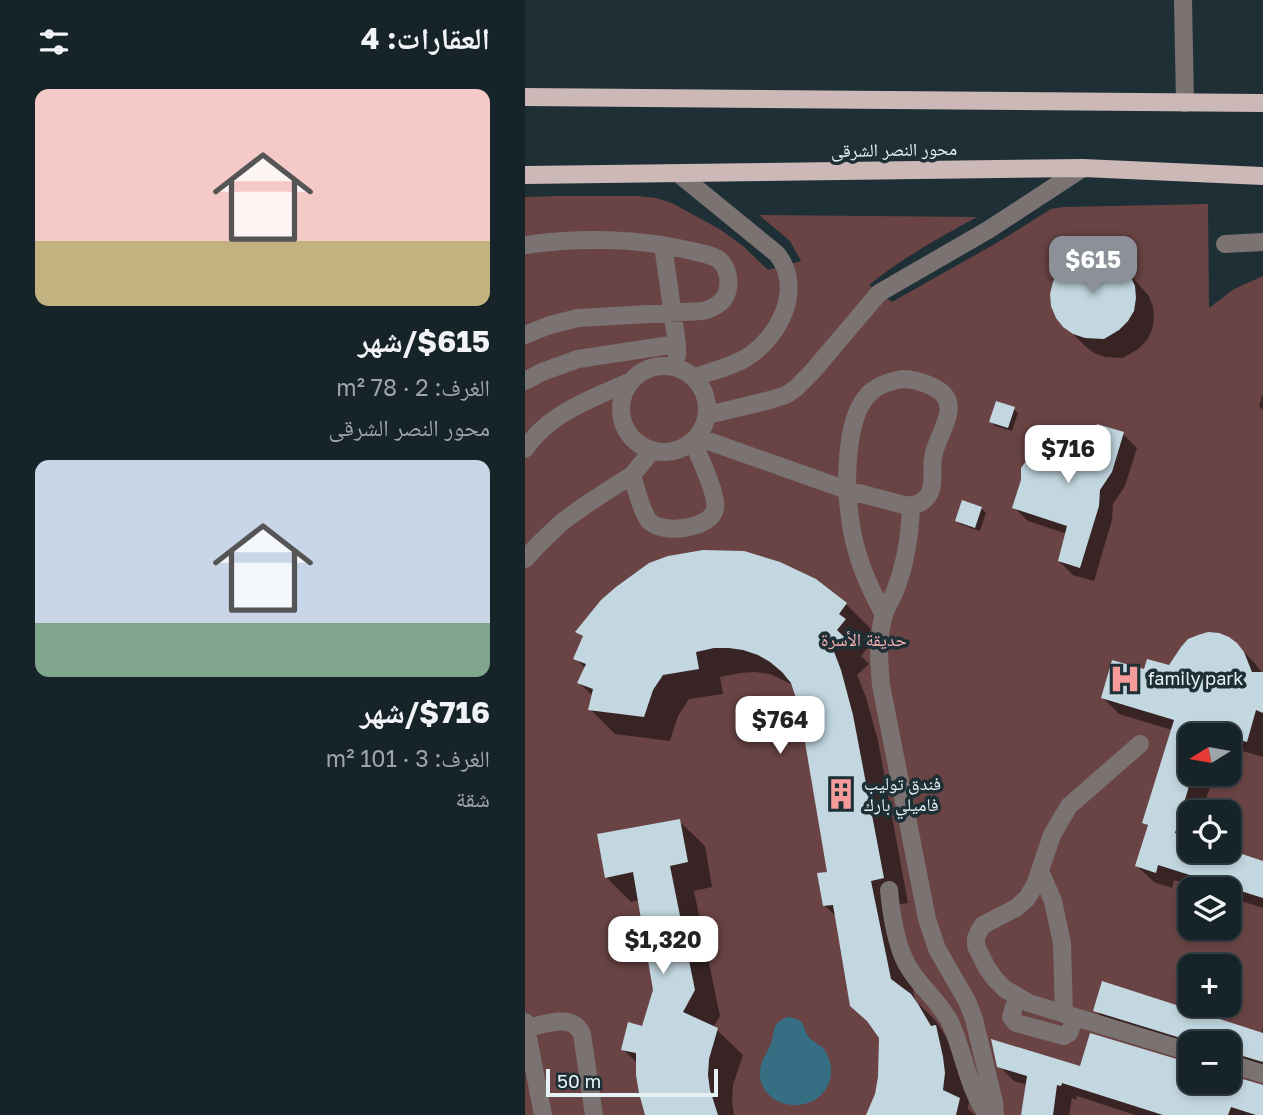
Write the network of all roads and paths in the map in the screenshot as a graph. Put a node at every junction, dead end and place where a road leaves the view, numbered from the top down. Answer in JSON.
{"nodes":[{"id":1,"x":1183,"y":0,"type":"edge"},
{"id":2,"x":525,"y":97,"type":"edge"},
{"id":3,"x":1185,"y":103,"type":"junction"},
{"id":4,"x":1263,"y":103,"type":"edge"},
{"id":5,"x":1083,"y":168,"type":"junction"},
{"id":6,"x":679,"y":174,"type":"junction"},
{"id":7,"x":525,"y":175,"type":"edge"},
{"id":8,"x":1263,"y":176,"type":"edge"},
{"id":9,"x":1263,"y":242,"type":"edge"},
{"id":10,"x":1225,"y":244,"type":"dead end"},
{"id":11,"x":525,"y":245,"type":"edge"},
{"id":12,"x":663,"y":246,"type":"junction"},
{"id":13,"x":673,"y":312,"type":"junction"},
{"id":14,"x":525,"y":335,"type":"edge"},
{"id":15,"x":677,"y":344,"type":"junction"},
{"id":16,"x":676,"y":366,"type":"junction"},
{"id":17,"x":695,"y":377,"type":"junction"},
{"id":18,"x":631,"y":380,"type":"junction"},
{"id":19,"x":525,"y":381,"type":"edge"},
{"id":20,"x":708,"y":415,"type":"junction"},
{"id":21,"x":695,"y":440,"type":"junction"},
{"id":22,"x":525,"y":449,"type":"edge"},
{"id":23,"x":652,"y":451,"type":"junction"},
{"id":24,"x":632,"y":475,"type":"junction"},
{"id":25,"x":847,"y":490,"type":"junction"},
{"id":26,"x":911,"y":506,"type":"junction"},
{"id":27,"x":525,"y":559,"type":"edge"},
{"id":28,"x":884,"y":615,"type":"junction"},
{"id":29,"x":1140,"y":744,"type":"dead end"},
{"id":30,"x":1040,"y":871,"type":"junction"},
{"id":31,"x":889,"y":890,"type":"dead end"},
{"id":32,"x":1069,"y":1015,"type":"junction"},
{"id":33,"x":526,"y":1034,"type":"edge"},
{"id":34,"x":1178,"y":1048,"type":"edge"},
{"id":35,"x":1241,"y":1067,"type":"edge"},
{"id":36,"x":1263,"y":1073,"type":"edge"},
{"id":37,"x":543,"y":1115,"type":"edge"},
{"id":38,"x":594,"y":1115,"type":"edge"},
{"id":39,"x":989,"y":1115,"type":"edge"},
{"id":40,"x":995,"y":1115,"type":"edge"}],
"edges":[{"from":1,"to":3,"type":"lane"},
{"from":2,"to":3,"type":"main road"},
{"from":3,"to":4,"type":"main road"},
{"from":5,"to":6,"type":"main road","name":"محور النصر الشرقى"},
{"from":5,"to":8,"type":"main road","name":"محور النصر الشرقى"},
{"from":5,"to":20,"type":"lane"},
{"from":6,"to":7,"type":"main road","name":"محور النصر الشرقى"},
{"from":6,"to":17,"type":"lane"},
{"from":9,"to":10,"type":"lane"},
{"from":11,"to":12,"type":"lane"},
{"from":12,"to":13,"type":"lane"},
{"from":12,"to":13,"type":"lane"},
{"from":13,"to":14,"type":"lane"},
{"from":13,"to":15,"type":"lane"},
{"from":15,"to":16,"type":"lane"},
{"from":15,"to":19,"type":"lane"},
{"from":16,"to":17,"type":"lane"},
{"from":16,"to":18,"type":"lane"},
{"from":17,"to":20,"type":"lane"},
{"from":18,"to":22,"type":"lane"},
{"from":18,"to":23,"type":"lane"},
{"from":20,"to":21,"type":"lane"},
{"from":21,"to":23,"type":"lane"},
{"from":21,"to":24,"type":"lane"},
{"from":21,"to":25,"type":"lane"},
{"from":23,"to":24,"type":"lane"},
{"from":24,"to":27,"type":"lane"},
{"from":25,"to":26,"type":"lane"},
{"from":25,"to":26,"type":"lane"},
{"from":25,"to":28,"type":"lane"},
{"from":26,"to":28,"type":"lane"},
{"from":28,"to":40,"type":"lane"},
{"from":29,"to":30,"type":"lane"},
{"from":30,"to":32,"type":"lane"},
{"from":30,"to":32,"type":"lane"},
{"from":31,"to":39,"type":"lane"},
{"from":32,"to":34,"type":"lane"},
{"from":33,"to":37,"type":"lane"},
{"from":33,"to":38,"type":"lane"},
{"from":35,"to":36,"type":"lane"}]}
